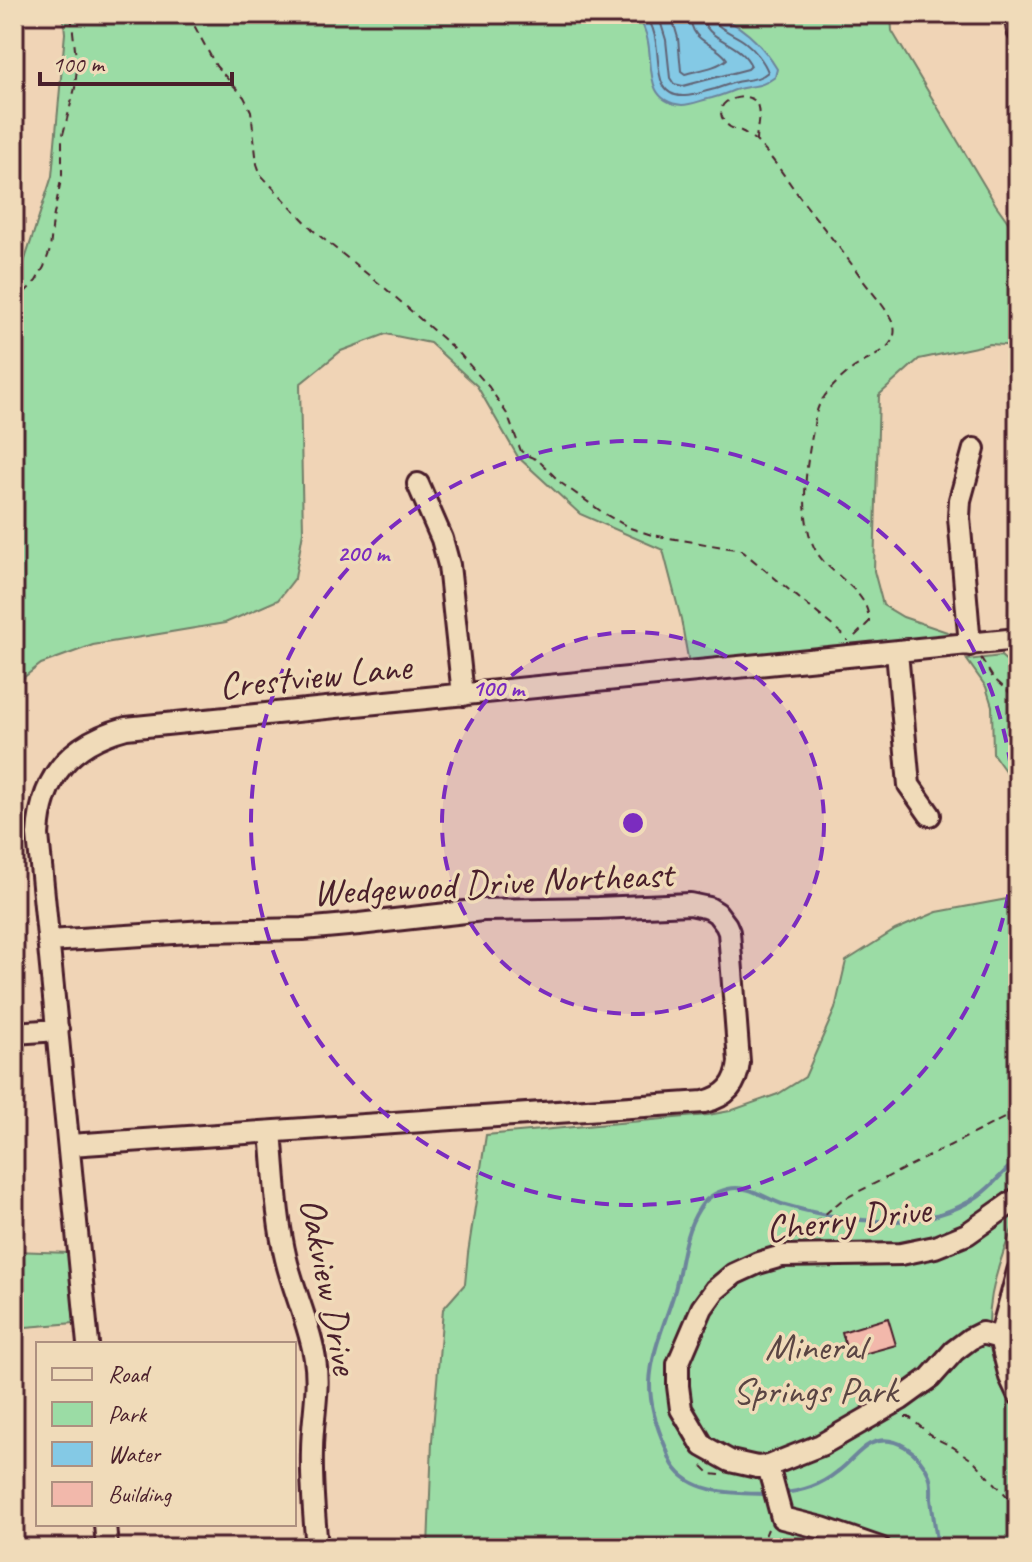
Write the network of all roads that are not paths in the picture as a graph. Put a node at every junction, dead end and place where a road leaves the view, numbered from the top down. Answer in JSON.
{"nodes":[{"id":1,"x":1015,"y":14,"type":"edge"},
{"id":2,"x":1018,"y":31,"type":"edge"},
{"id":3,"x":974,"y":449,"type":"dead end"},
{"id":4,"x":418,"y":484,"type":"dead end"},
{"id":5,"x":1018,"y":639,"type":"edge"},
{"id":6,"x":975,"y":650,"type":"junction"},
{"id":7,"x":897,"y":652,"type":"junction"},
{"id":8,"x":463,"y":695,"type":"junction"},
{"id":9,"x":930,"y":815,"type":"dead end"},
{"id":10,"x":49,"y":941,"type":"junction"},
{"id":11,"x":58,"y":1030,"type":"junction"},
{"id":12,"x":14,"y":1033,"type":"edge"},
{"id":13,"x":271,"y":1132,"type":"junction"},
{"id":14,"x":70,"y":1145,"type":"junction"},
{"id":15,"x":1018,"y":1198,"type":"edge"},
{"id":16,"x":1018,"y":1271,"type":"edge"},
{"id":17,"x":1000,"y":1338,"type":"junction"},
{"id":18,"x":88,"y":1342,"type":"edge"},
{"id":19,"x":1018,"y":1394,"type":"edge"},
{"id":20,"x":770,"y":1472,"type":"junction"},
{"id":21,"x":105,"y":1526,"type":"edge"},
{"id":22,"x":107,"y":1548,"type":"edge"},
{"id":23,"x":317,"y":1548,"type":"edge"},
{"id":24,"x":880,"y":1548,"type":"edge"}],
"edges":[{"from":1,"to":2,"type":"street"},
{"from":3,"to":6,"type":"street"},
{"from":4,"to":8,"type":"street"},
{"from":5,"to":6,"type":"street","name":"Crestview Lane"},
{"from":6,"to":7,"type":"street","name":"Crestview Lane"},
{"from":7,"to":8,"type":"street","name":"Crestview Lane"},
{"from":7,"to":9,"type":"street"},
{"from":8,"to":10,"type":"street","name":"Crestview Lane"},
{"from":10,"to":11,"type":"street","name":"Crestview Lane"},
{"from":10,"to":13,"type":"street","name":"Wedgewood Drive Northeast"},
{"from":11,"to":12,"type":"street"},
{"from":11,"to":14,"type":"street","name":"Crestview Lane"},
{"from":13,"to":14,"type":"street","name":"Wedgewood Drive Northeast"},
{"from":13,"to":23,"type":"street","name":"Oakview Drive"},
{"from":14,"to":18,"type":"street","name":"Crestview Lane"},
{"from":15,"to":20,"type":"street","name":"Cherry Drive"},
{"from":16,"to":17,"type":"street"},
{"from":17,"to":19,"type":"street"},
{"from":17,"to":20,"type":"street","name":"Cherry Drive"},
{"from":20,"to":24,"type":"street"},
{"from":21,"to":22,"type":"street"}]}
